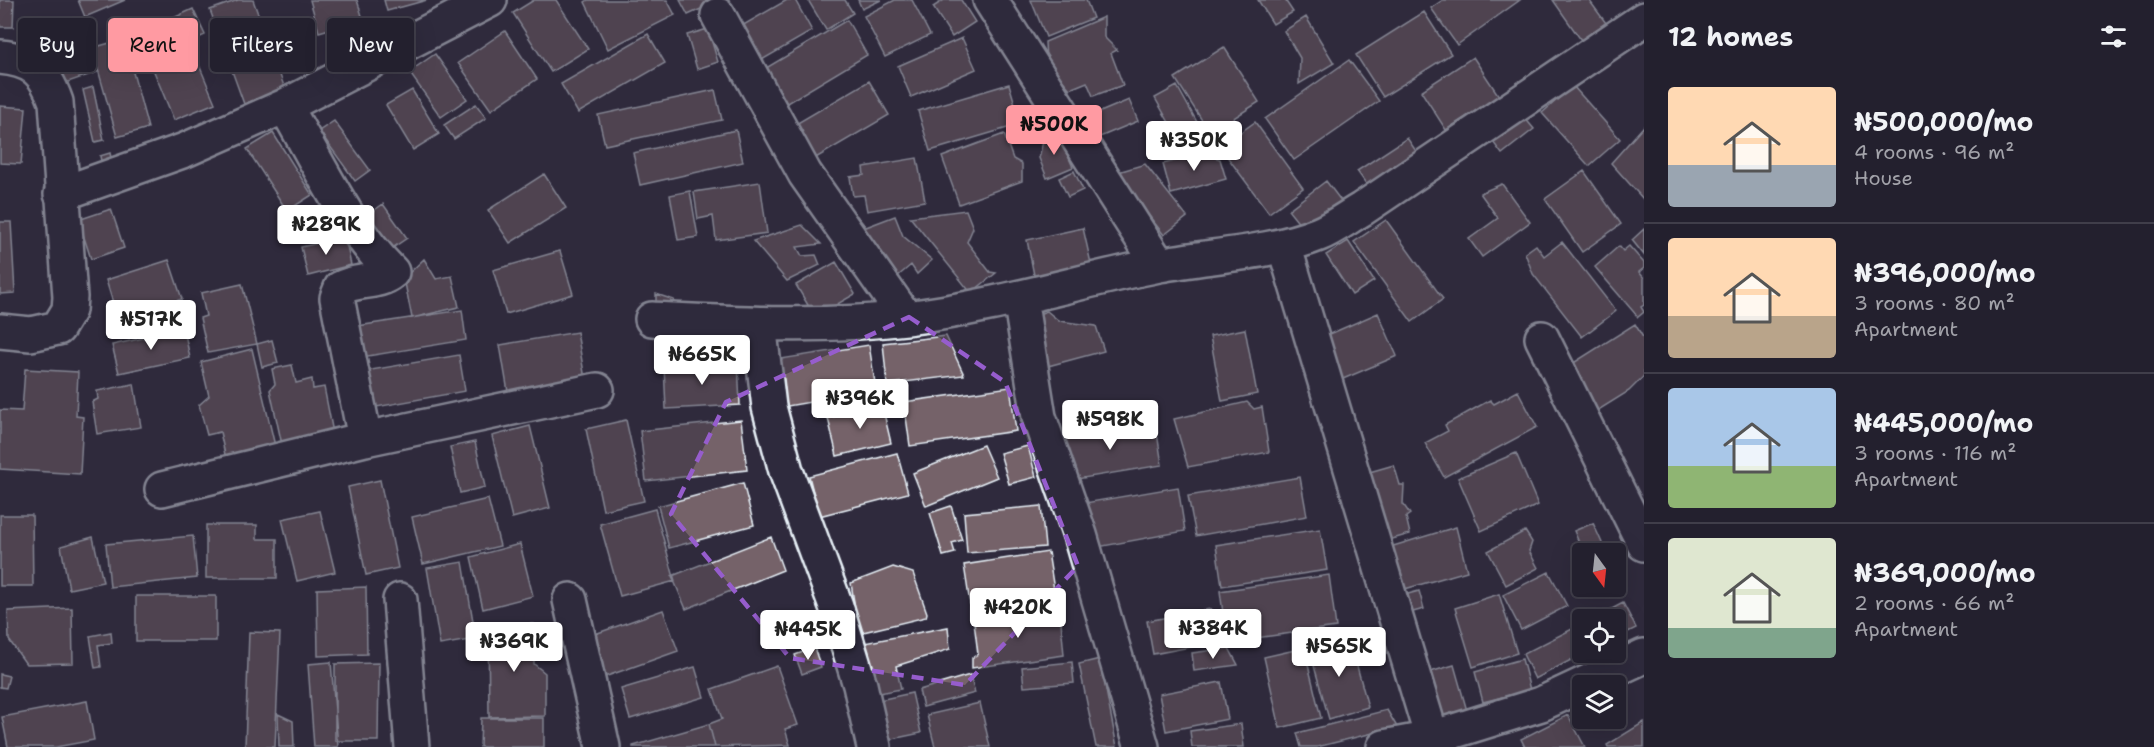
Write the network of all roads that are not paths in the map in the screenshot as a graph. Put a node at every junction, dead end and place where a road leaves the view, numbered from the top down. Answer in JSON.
{"nodes":[{"id":1,"x":490,"y":0,"type":"edge"},
{"id":2,"x":990,"y":0,"type":"edge"},
{"id":3,"x":718,"y":15,"type":"dead end"},
{"id":4,"x":1644,"y":19,"type":"edge"},
{"id":5,"x":0,"y":57,"type":"edge"},
{"id":6,"x":285,"y":106,"type":"junction"},
{"id":7,"x":61,"y":195,"type":"junction"},
{"id":8,"x":1284,"y":245,"type":"junction"},
{"id":9,"x":1160,"y":265,"type":"junction"},
{"id":10,"x":1020,"y":298,"type":"junction"},
{"id":11,"x":906,"y":318,"type":"junction"},
{"id":12,"x":652,"y":319,"type":"dead end"},
{"id":13,"x":759,"y":324,"type":"junction"},
{"id":14,"x":0,"y":331,"type":"edge"},
{"id":15,"x":1542,"y":338,"type":"dead end"},
{"id":16,"x":597,"y":390,"type":"dead end"},
{"id":17,"x":365,"y":439,"type":"junction"},
{"id":18,"x":162,"y":489,"type":"dead end"},
{"id":19,"x":1644,"y":544,"type":"edge"},
{"id":20,"x":400,"y":600,"type":"dead end"},
{"id":21,"x":570,"y":600,"type":"dead end"},
{"id":22,"x":1644,"y":656,"type":"edge"},
{"id":23,"x":1431,"y":741,"type":"edge"},
{"id":24,"x":412,"y":747,"type":"edge"},
{"id":25,"x":603,"y":747,"type":"edge"},
{"id":26,"x":874,"y":747,"type":"edge"},
{"id":27,"x":1142,"y":747,"type":"edge"},
{"id":28,"x":1384,"y":747,"type":"edge"}],
"edges":[{"from":1,"to":6,"type":"street"},
{"from":2,"to":9,"type":"street"},
{"from":3,"to":11,"type":"street"},
{"from":4,"to":8,"type":"street"},
{"from":5,"to":7,"type":"street"},
{"from":6,"to":7,"type":"street"},
{"from":6,"to":17,"type":"street"},
{"from":7,"to":14,"type":"street"},
{"from":8,"to":9,"type":"street"},
{"from":8,"to":23,"type":"street"},
{"from":9,"to":10,"type":"street"},
{"from":10,"to":11,"type":"street"},
{"from":10,"to":27,"type":"street"},
{"from":11,"to":13,"type":"street"},
{"from":12,"to":13,"type":"street"},
{"from":13,"to":26,"type":"street"},
{"from":15,"to":19,"type":"street"},
{"from":16,"to":17,"type":"street"},
{"from":17,"to":18,"type":"street"},
{"from":20,"to":24,"type":"street"},
{"from":21,"to":25,"type":"street"},
{"from":22,"to":23,"type":"street"},
{"from":23,"to":28,"type":"street"}]}
